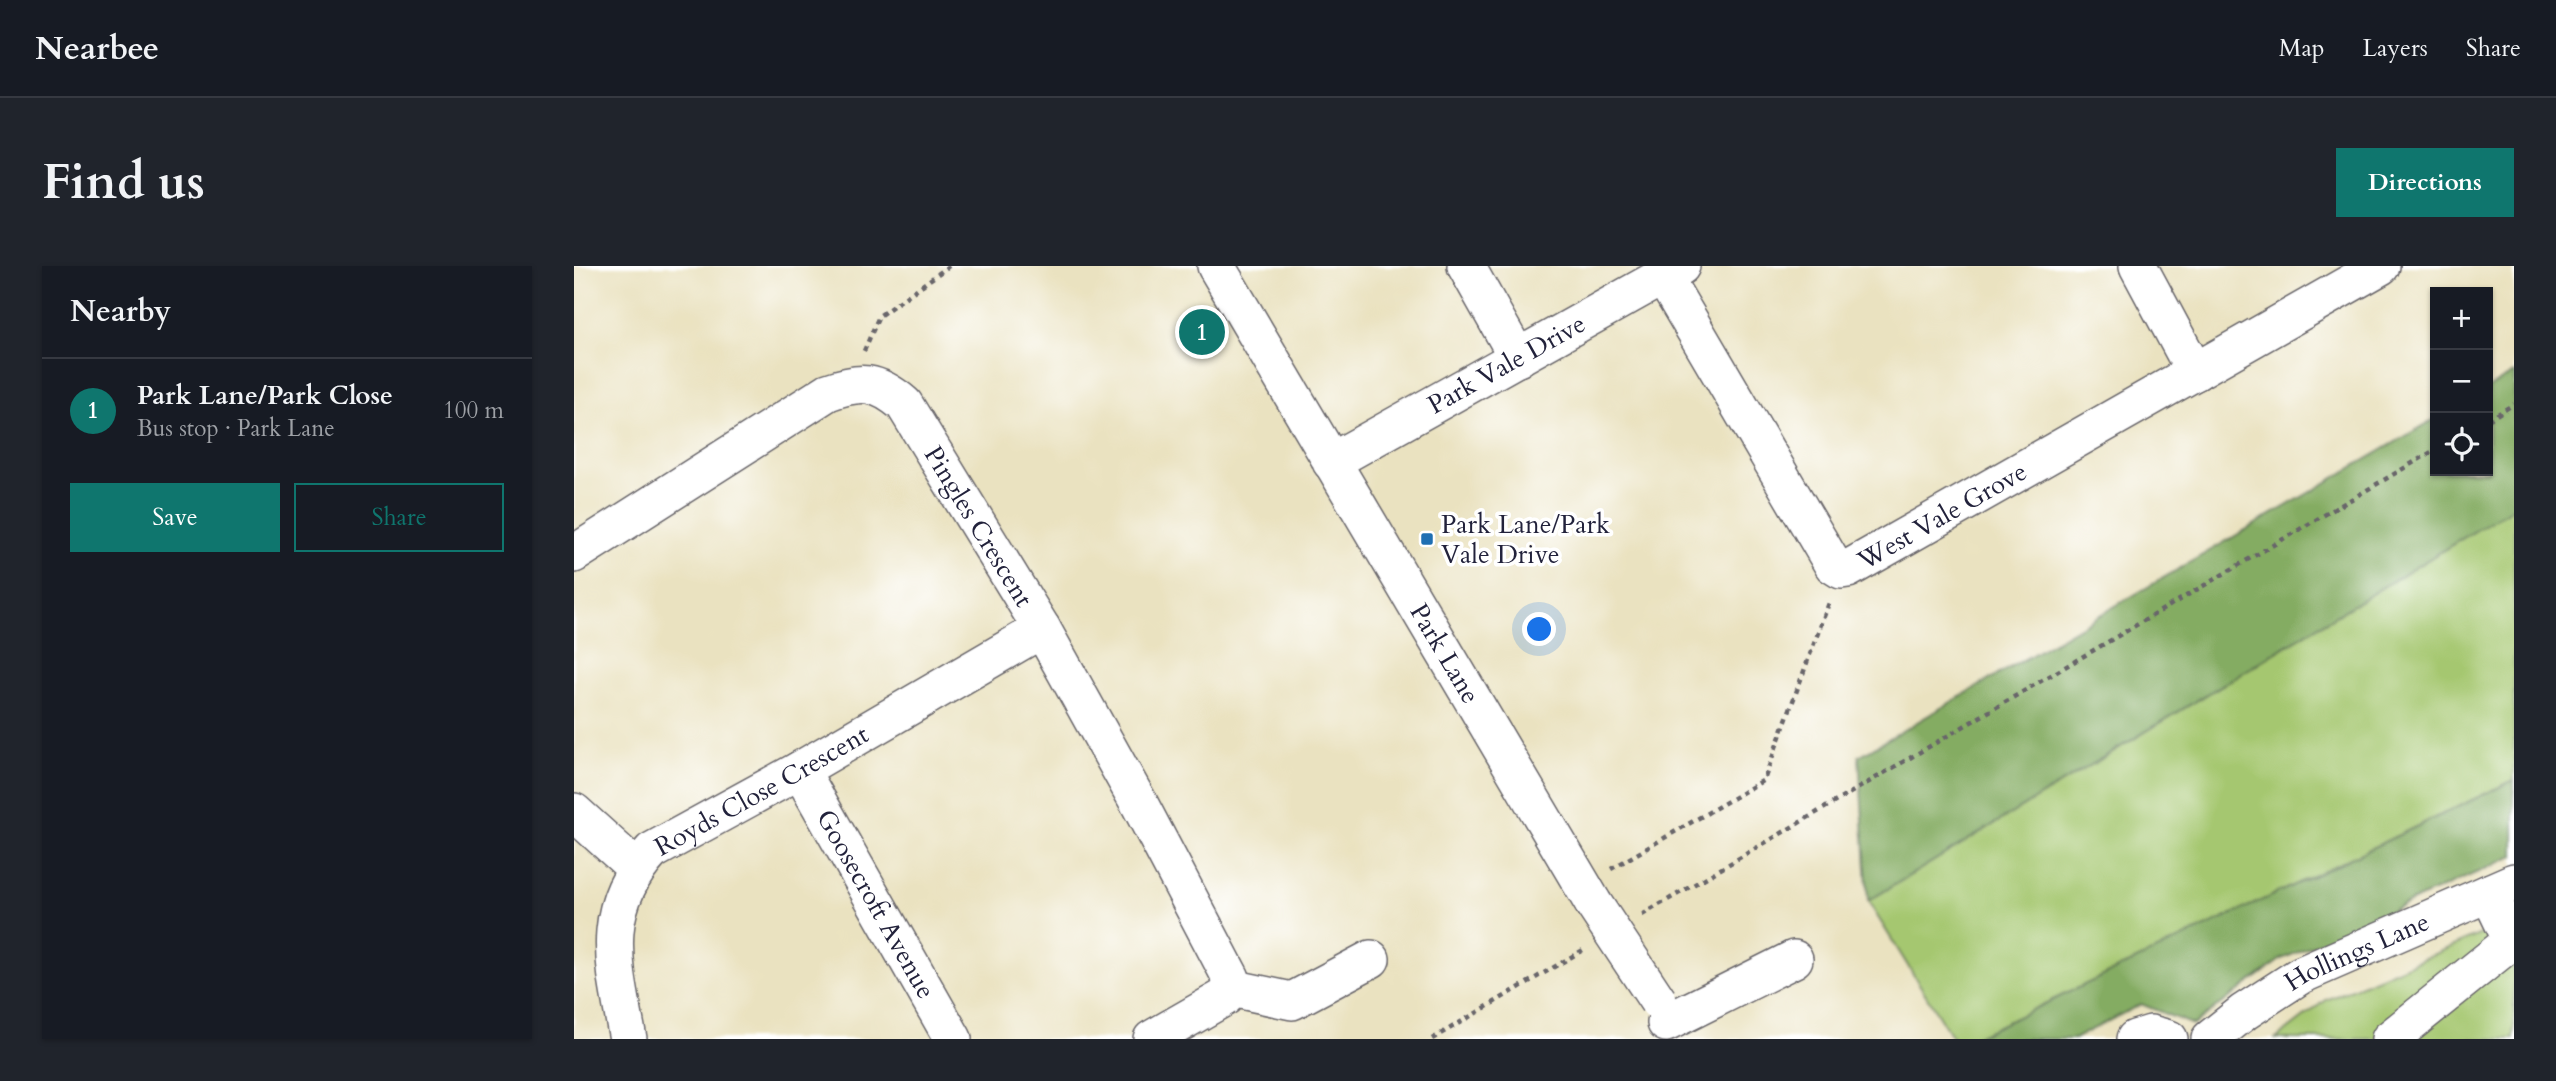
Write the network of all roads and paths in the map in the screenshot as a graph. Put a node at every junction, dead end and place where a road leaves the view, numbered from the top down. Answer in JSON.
{"nodes":[{"id":1,"x":949,"y":266,"type":"edge"},
{"id":2,"x":1216,"y":266,"type":"edge"},
{"id":3,"x":1466,"y":266,"type":"edge"},
{"id":4,"x":2138,"y":266,"type":"edge"},
{"id":5,"x":2381,"y":266,"type":"edge"},
{"id":6,"x":1660,"y":273,"type":"edge"},
{"id":7,"x":1518,"y":358,"type":"junction"},
{"id":8,"x":2196,"y":372,"type":"junction"},
{"id":9,"x":849,"y":384,"type":"junction"},
{"id":10,"x":2514,"y":404,"type":"edge"},
{"id":11,"x":2493,"y":416,"type":"edge"},
{"id":12,"x":2430,"y":453,"type":"edge"},
{"id":13,"x":1331,"y":462,"type":"junction"},
{"id":14,"x":574,"y":554,"type":"edge"},
{"id":15,"x":1841,"y":570,"type":"junction"},
{"id":16,"x":1041,"y":629,"type":"junction"},
{"id":17,"x":800,"y":770,"type":"junction"},
{"id":18,"x":574,"y":812,"type":"edge"},
{"id":19,"x":636,"y":868,"type":"junction"},
{"id":20,"x":2502,"y":887,"type":"edge"},
{"id":21,"x":1588,"y":895,"type":"junction"},
{"id":22,"x":1633,"y":920,"type":"dead end"},
{"id":23,"x":1586,"y":948,"type":"dead end"},
{"id":24,"x":1371,"y":959,"type":"dead end"},
{"id":25,"x":1794,"y":959,"type":"dead end"},
{"id":26,"x":1231,"y":988,"type":"junction"},
{"id":27,"x":1665,"y":1021,"type":"edge"},
{"id":28,"x":628,"y":1039,"type":"edge"},
{"id":29,"x":953,"y":1039,"type":"edge"},
{"id":30,"x":1152,"y":1039,"type":"edge"},
{"id":31,"x":1433,"y":1039,"type":"edge"},
{"id":32,"x":2135,"y":1039,"type":"edge"},
{"id":33,"x":2169,"y":1039,"type":"edge"},
{"id":34,"x":2210,"y":1039,"type":"edge"},
{"id":35,"x":2390,"y":1039,"type":"edge"}],
"edges":[{"from":1,"to":9,"type":"path"},
{"from":2,"to":13,"type":"street","name":"Park Lane"},
{"from":3,"to":7,"type":"street"},
{"from":4,"to":8,"type":"street"},
{"from":5,"to":8,"type":"street","name":"West Vale Grove"},
{"from":6,"to":7,"type":"street","name":"Park Vale Drive"},
{"from":6,"to":15,"type":"street","name":"West Vale Grove"},
{"from":7,"to":13,"type":"street","name":"Park Vale Drive"},
{"from":8,"to":15,"type":"street","name":"West Vale Grove"},
{"from":9,"to":14,"type":"street"},
{"from":9,"to":16,"type":"street","name":"Pingles Crescent"},
{"from":10,"to":11,"type":"path"},
{"from":12,"to":22,"type":"path"},
{"from":13,"to":21,"type":"street","name":"Park Lane"},
{"from":15,"to":21,"type":"path"},
{"from":16,"to":17,"type":"street","name":"Royds Close Crescent"},
{"from":16,"to":26,"type":"street","name":"Pingles Crescent"},
{"from":17,"to":19,"type":"street","name":"Royds Close Crescent"},
{"from":17,"to":29,"type":"street","name":"Goosecroft Avenue"},
{"from":18,"to":19,"type":"street"},
{"from":19,"to":28,"type":"street","name":"Royds Close Crescent"},
{"from":20,"to":34,"type":"street","name":"Hollings Lane"},
{"from":20,"to":35,"type":"street"},
{"from":21,"to":27,"type":"street","name":"Park Lane","bridge":true},
{"from":23,"to":31,"type":"path"},
{"from":24,"to":26,"type":"street"},
{"from":25,"to":27,"type":"street"},
{"from":26,"to":30,"type":"street"},
{"from":32,"to":33,"type":"street"}]}
